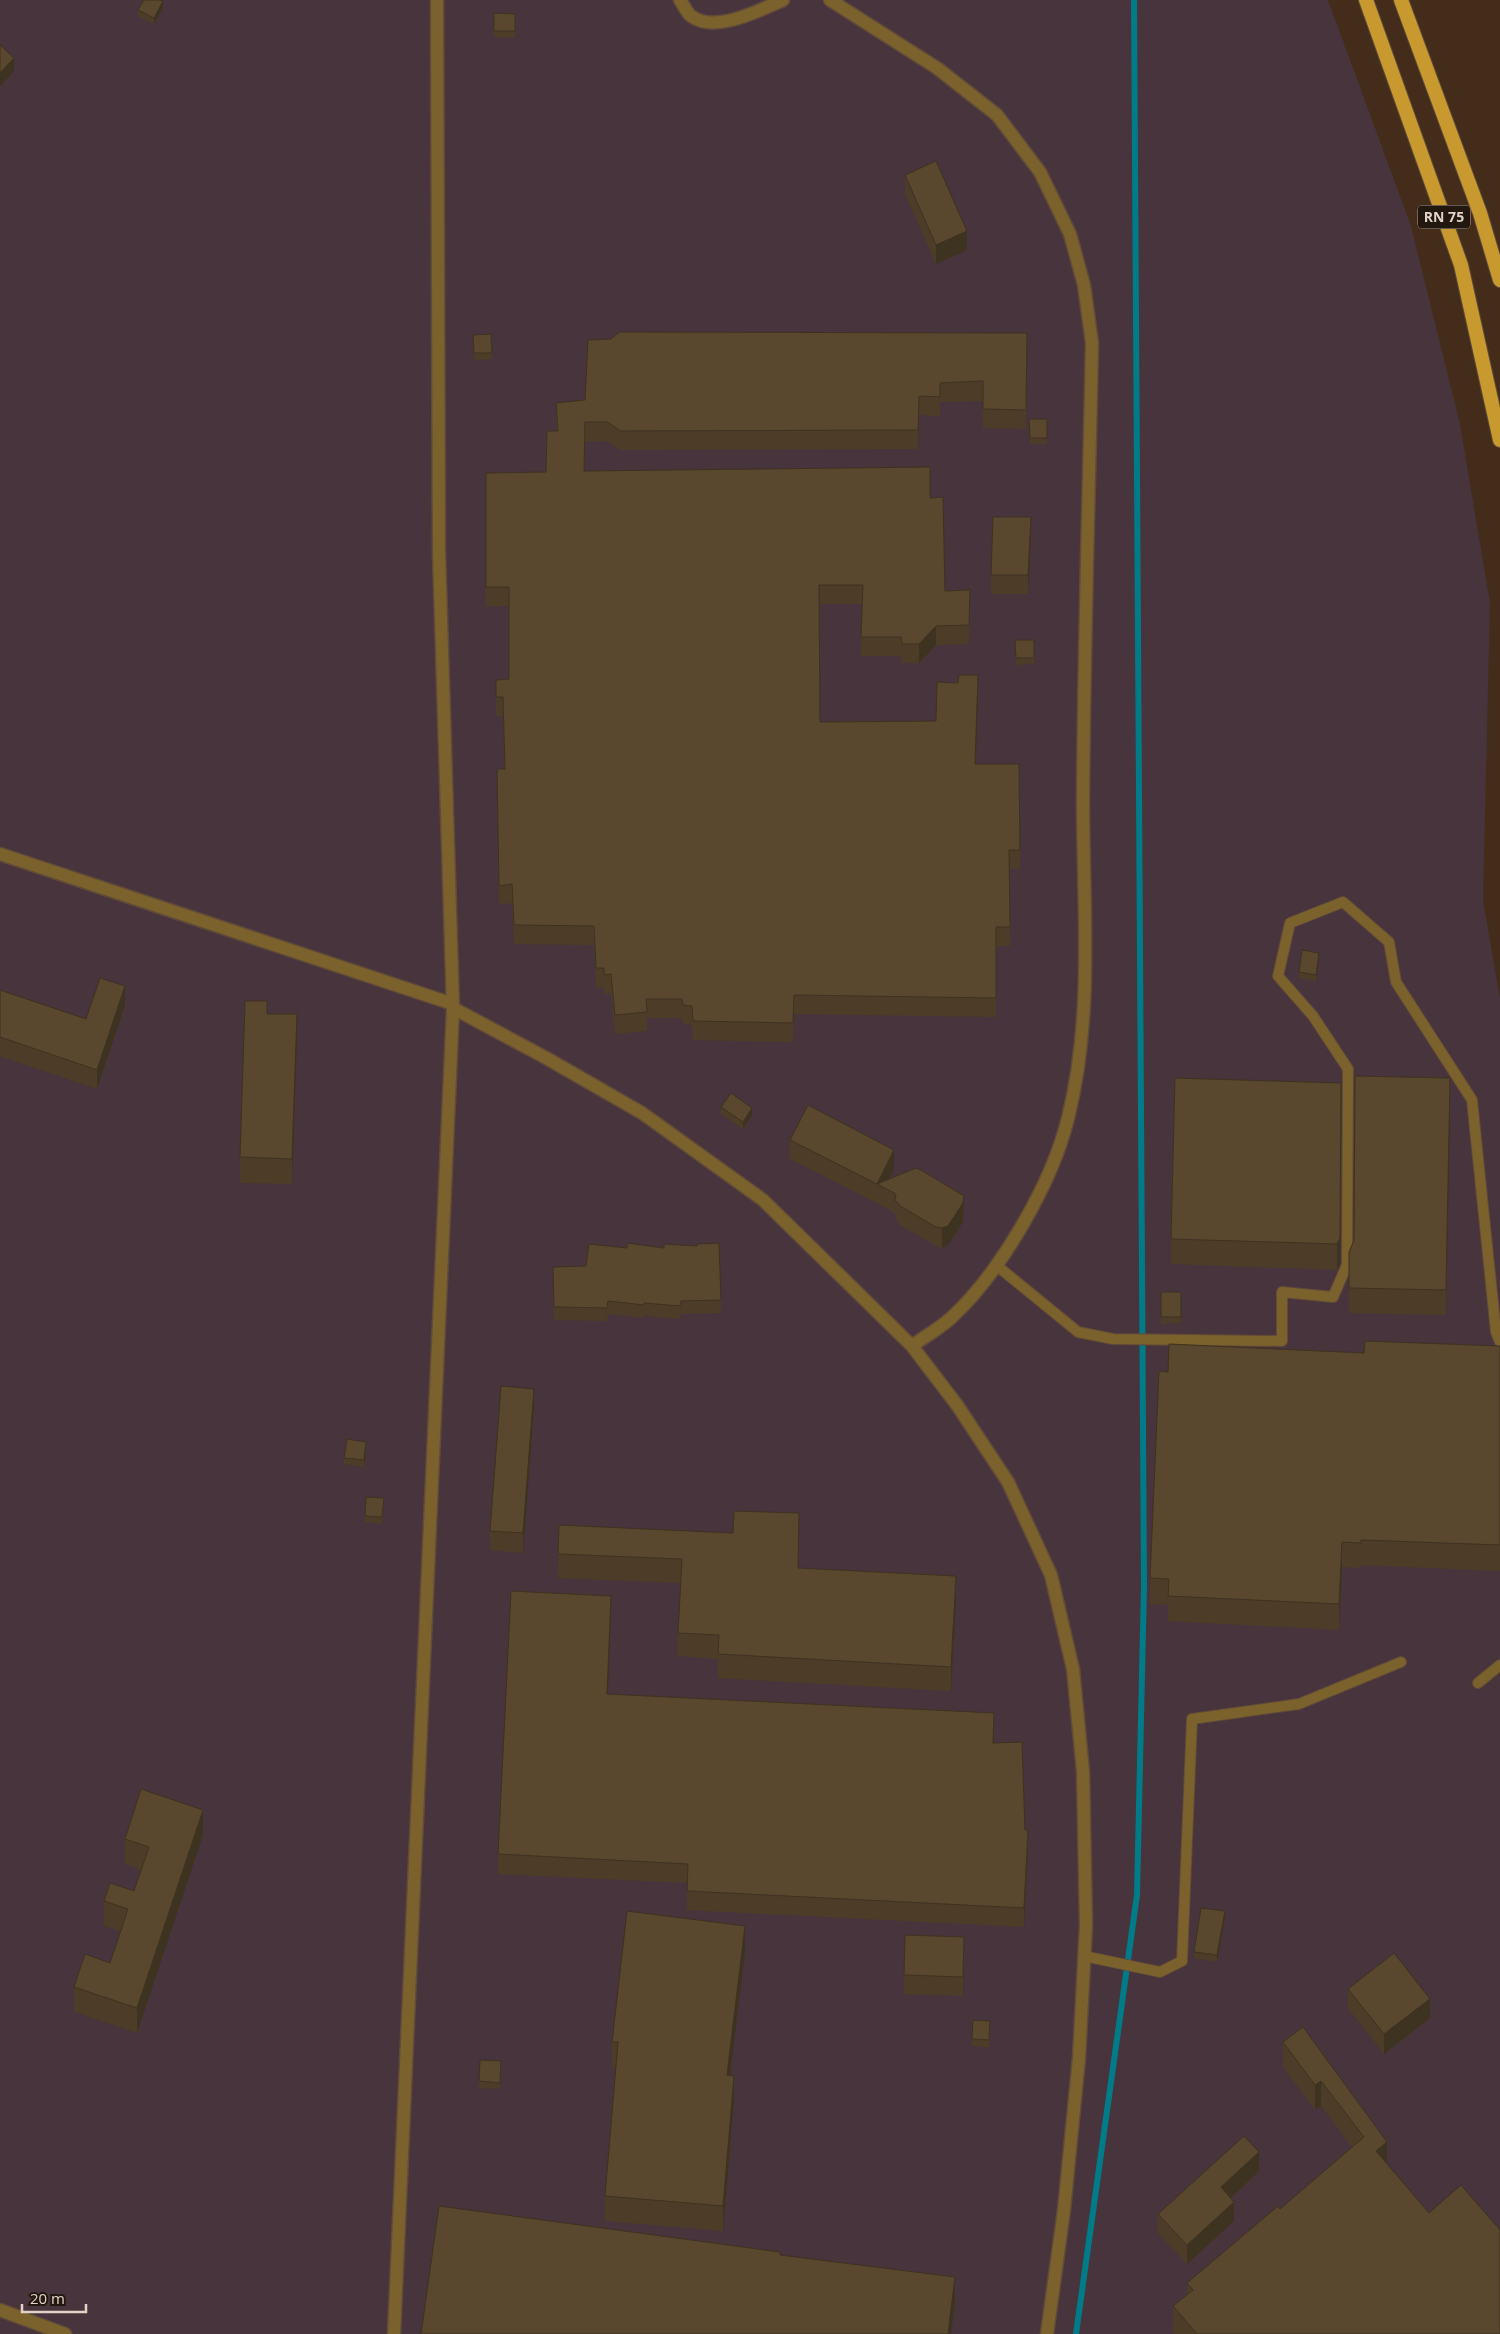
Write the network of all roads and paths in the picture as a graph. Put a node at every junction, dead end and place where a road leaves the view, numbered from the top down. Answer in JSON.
{"nodes":[{"id":1,"x":437,"y":0,"type":"edge"},
{"id":2,"x":680,"y":0,"type":"edge"},
{"id":3,"x":783,"y":0,"type":"edge"},
{"id":4,"x":830,"y":0,"type":"edge"},
{"id":5,"x":1366,"y":0,"type":"edge"},
{"id":6,"x":1401,"y":0,"type":"edge"},
{"id":7,"x":1500,"y":280,"type":"edge"},
{"id":8,"x":1500,"y":440,"type":"edge"},
{"id":9,"x":0,"y":854,"type":"edge"},
{"id":10,"x":453,"y":1006,"type":"junction"},
{"id":11,"x":996,"y":1264,"type":"junction"},
{"id":12,"x":1500,"y":1342,"type":"edge"},
{"id":13,"x":912,"y":1346,"type":"junction"},
{"id":14,"x":1401,"y":1662,"type":"dead end"},
{"id":15,"x":1500,"y":1664,"type":"edge"},
{"id":16,"x":1478,"y":1683,"type":"dead end"},
{"id":17,"x":1084,"y":1956,"type":"junction"},
{"id":18,"x":0,"y":2310,"type":"edge"},
{"id":19,"x":65,"y":2334,"type":"edge"},
{"id":20,"x":394,"y":2334,"type":"edge"},
{"id":21,"x":1047,"y":2334,"type":"edge"}],
"edges":[{"from":1,"to":10,"type":"street"},
{"from":2,"to":3,"type":"street"},
{"from":4,"to":11,"type":"street"},
{"from":5,"to":8,"type":"highway","number":"RN 75"},
{"from":6,"to":7,"type":"highway","number":"RN 75"},
{"from":9,"to":10,"type":"street"},
{"from":10,"to":13,"type":"street"},
{"from":10,"to":20,"type":"street"},
{"from":11,"to":12,"type":"lane"},
{"from":11,"to":13,"type":"street"},
{"from":13,"to":17,"type":"street"},
{"from":14,"to":17,"type":"lane"},
{"from":15,"to":16,"type":"lane"},
{"from":17,"to":21,"type":"street"},
{"from":18,"to":19,"type":"street"}]}
